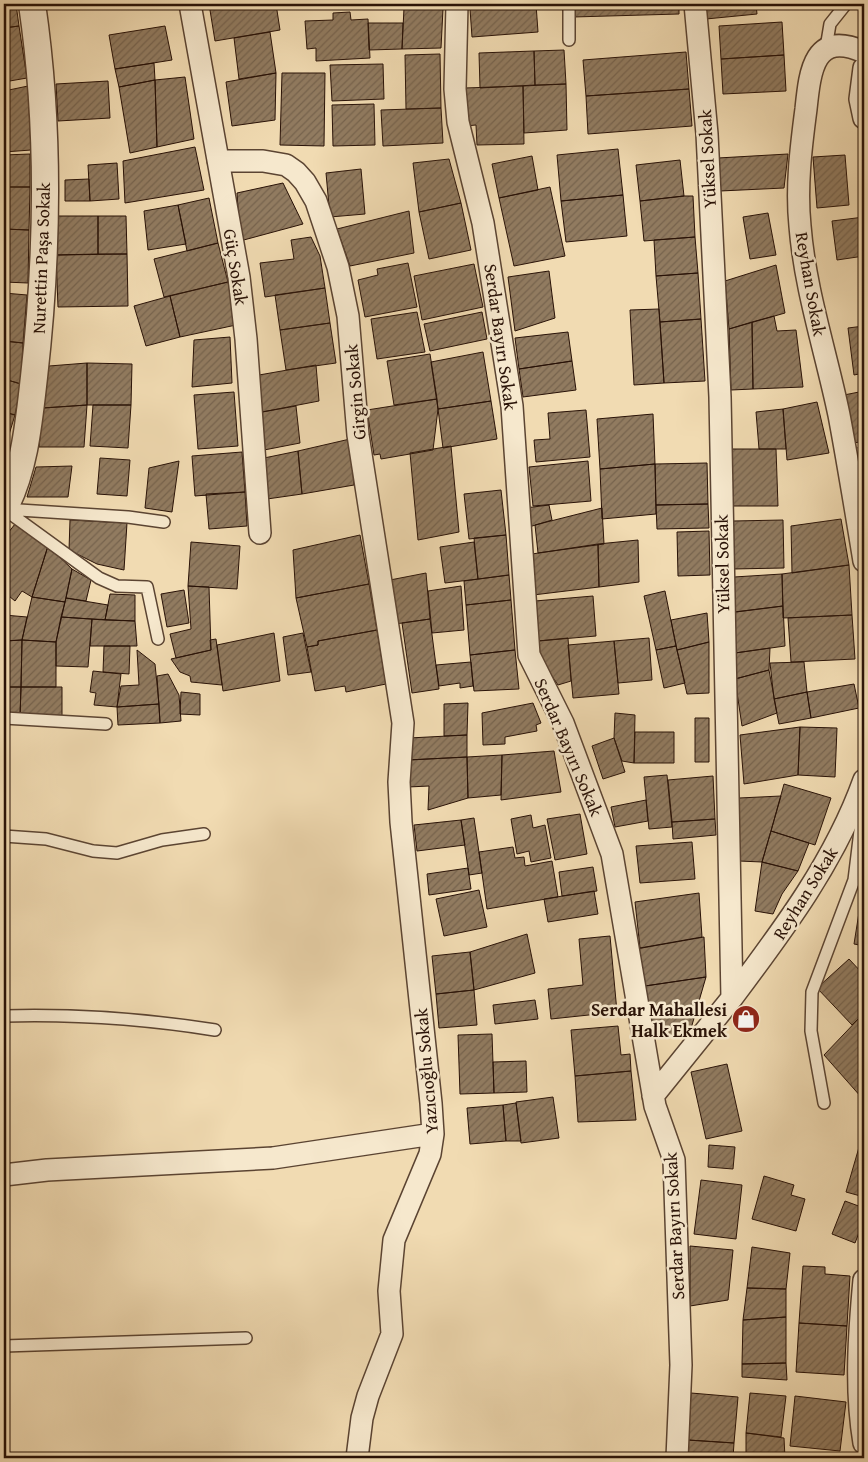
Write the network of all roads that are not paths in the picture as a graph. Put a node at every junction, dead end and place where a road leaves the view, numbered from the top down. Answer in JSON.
{"nodes":[{"id":1,"x":32,"y":4,"type":"edge"},
{"id":2,"x":190,"y":4,"type":"edge"},
{"id":3,"x":458,"y":4,"type":"edge"},
{"id":4,"x":569,"y":4,"type":"edge"},
{"id":5,"x":695,"y":4,"type":"edge"},
{"id":6,"x":846,"y":4,"type":"edge"},
{"id":7,"x":569,"y":40,"type":"dead end"},
{"id":8,"x":826,"y":48,"type":"junction"},
{"id":9,"x":864,"y":52,"type":"edge"},
{"id":10,"x":864,"y":68,"type":"edge"},
{"id":11,"x":864,"y":118,"type":"edge"},
{"id":12,"x":218,"y":160,"type":"junction"},
{"id":13,"x":4,"y":509,"type":"edge"},
{"id":14,"x":164,"y":522,"type":"dead end"},
{"id":15,"x":260,"y":532,"type":"dead end"},
{"id":16,"x":864,"y":561,"type":"edge"},
{"id":17,"x":158,"y":639,"type":"dead end"},
{"id":18,"x":400,"y":702,"type":"joint"},
{"id":19,"x":4,"y":718,"type":"edge"},
{"id":20,"x":106,"y":724,"type":"dead end"},
{"id":21,"x":864,"y":780,"type":"edge"},
{"id":22,"x":864,"y":798,"type":"edge"},
{"id":23,"x":204,"y":834,"type":"dead end"},
{"id":24,"x":4,"y":836,"type":"edge"},
{"id":25,"x":732,"y":998,"type":"junction"},
{"id":26,"x":4,"y":1016,"type":"edge"},
{"id":27,"x":215,"y":1030,"type":"dead end"},
{"id":28,"x":653,"y":1096,"type":"junction"},
{"id":29,"x":824,"y":1103,"type":"dead end"},
{"id":30,"x":433,"y":1134,"type":"junction"},
{"id":31,"x":4,"y":1175,"type":"edge"},
{"id":32,"x":864,"y":1280,"type":"edge"},
{"id":33,"x":246,"y":1338,"type":"dead end"},
{"id":34,"x":4,"y":1346,"type":"edge"},
{"id":35,"x":864,"y":1443,"type":"edge"},
{"id":36,"x":357,"y":1458,"type":"edge"},
{"id":37,"x":677,"y":1458,"type":"edge"}],
"edges":[{"from":1,"to":13,"type":"street","name":"Nurettin Paşa Sokak"},
{"from":2,"to":12,"type":"street","name":"Güç Sokak"},
{"from":3,"to":28,"type":"street","name":"Serdar Bayırı Sokak"},
{"from":4,"to":7,"type":"lane"},
{"from":5,"to":25,"type":"street","name":"Yüksel Sokak"},
{"from":6,"to":8,"type":"lane"},
{"from":8,"to":9,"type":"street"},
{"from":8,"to":16,"type":"street","name":"Reyhan Sokak"},
{"from":10,"to":11,"type":"street"},
{"from":12,"to":15,"type":"street","name":"Güç Sokak"},
{"from":12,"to":18,"type":"street","name":"Girgin Sokak"},
{"from":13,"to":14,"type":"lane"},
{"from":13,"to":17,"type":"lane"},
{"from":18,"to":30,"type":"street","name":"Yazıcıoğlu Sokak"},
{"from":19,"to":20,"type":"lane"},
{"from":21,"to":25,"type":"street","name":"Reyhan Sokak"},
{"from":22,"to":29,"type":"lane"},
{"from":23,"to":24,"type":"lane"},
{"from":25,"to":28,"type":"street"},
{"from":26,"to":27,"type":"lane"},
{"from":28,"to":37,"type":"street","name":"Serdar Bayırı Sokak"},
{"from":30,"to":31,"type":"street"},
{"from":30,"to":36,"type":"street","name":"Yazıcıoğlu Sokak"},
{"from":32,"to":35,"type":"street"},
{"from":33,"to":34,"type":"lane"}]}
